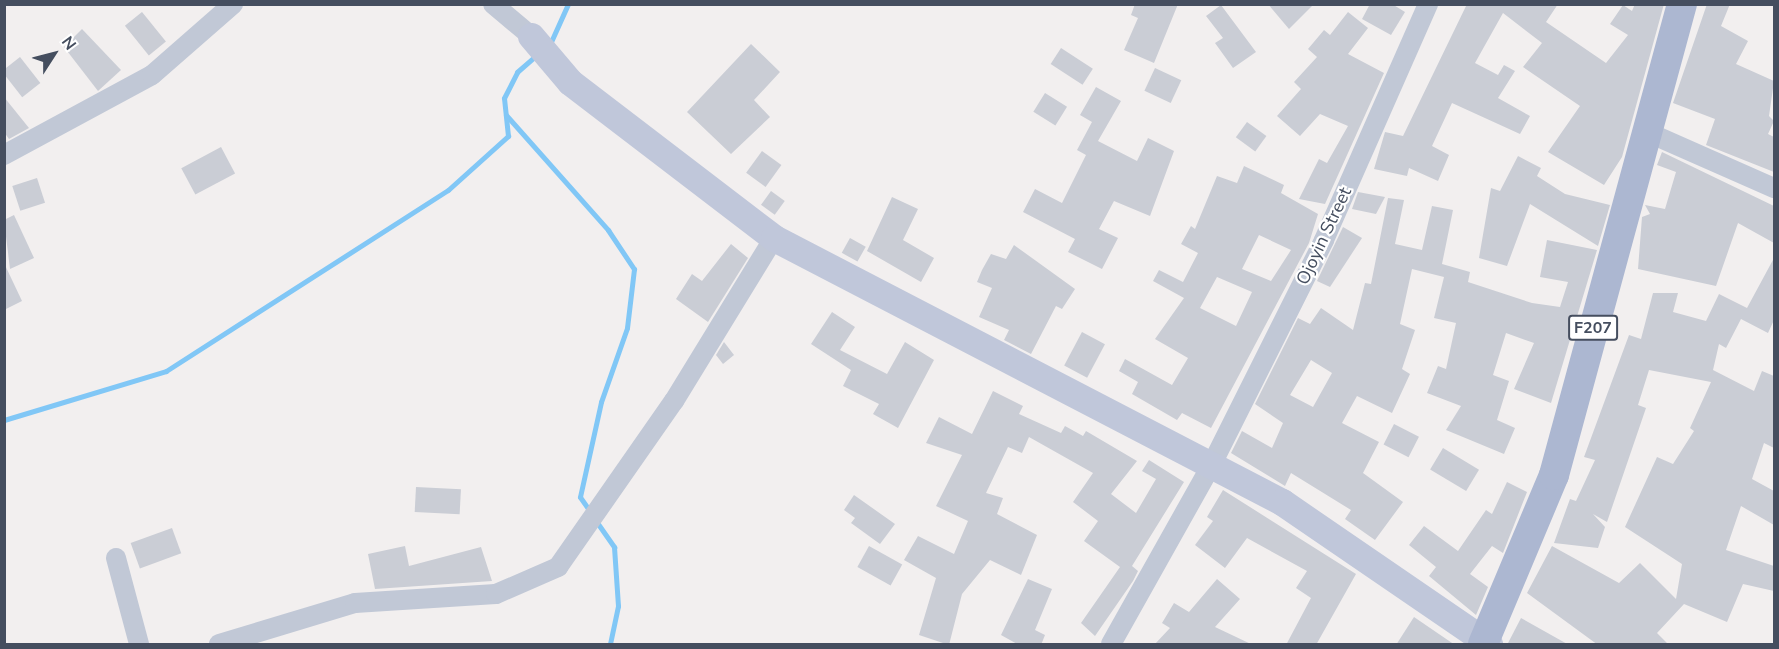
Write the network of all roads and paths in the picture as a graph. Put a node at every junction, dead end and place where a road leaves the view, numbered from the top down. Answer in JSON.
{"nodes":[{"id":1,"x":233,"y":4,"type":"edge"},
{"id":2,"x":493,"y":4,"type":"edge"},
{"id":3,"x":1428,"y":4,"type":"edge"},
{"id":4,"x":1682,"y":4,"type":"edge"},
{"id":5,"x":531,"y":36,"type":"joint"},
{"id":6,"x":1647,"y":132,"type":"junction"},
{"id":7,"x":4,"y":155,"type":"edge"},
{"id":8,"x":1774,"y":188,"type":"edge"},
{"id":9,"x":774,"y":238,"type":"junction"},
{"id":10,"x":1212,"y":464,"type":"junction"},
{"id":11,"x":116,"y":558,"type":"dead end"},
{"id":12,"x":1485,"y":643,"type":"edge"},
{"id":13,"x":139,"y":645,"type":"edge"},
{"id":14,"x":219,"y":645,"type":"edge"},
{"id":15,"x":1111,"y":645,"type":"edge"}],
"edges":[{"from":1,"to":7,"type":"street"},
{"from":2,"to":5,"type":"street"},
{"from":3,"to":10,"type":"street","name":"Ojoyin Street"},
{"from":4,"to":6,"type":"main road","number":"F207"},
{"from":5,"to":9,"type":"street"},
{"from":6,"to":8,"type":"street"},
{"from":6,"to":12,"type":"main road","number":"F207"},
{"from":9,"to":10,"type":"street"},
{"from":9,"to":14,"type":"street"},
{"from":10,"to":12,"type":"street"},
{"from":10,"to":15,"type":"street","name":"Ojoyin Street"},
{"from":11,"to":13,"type":"street"}]}
